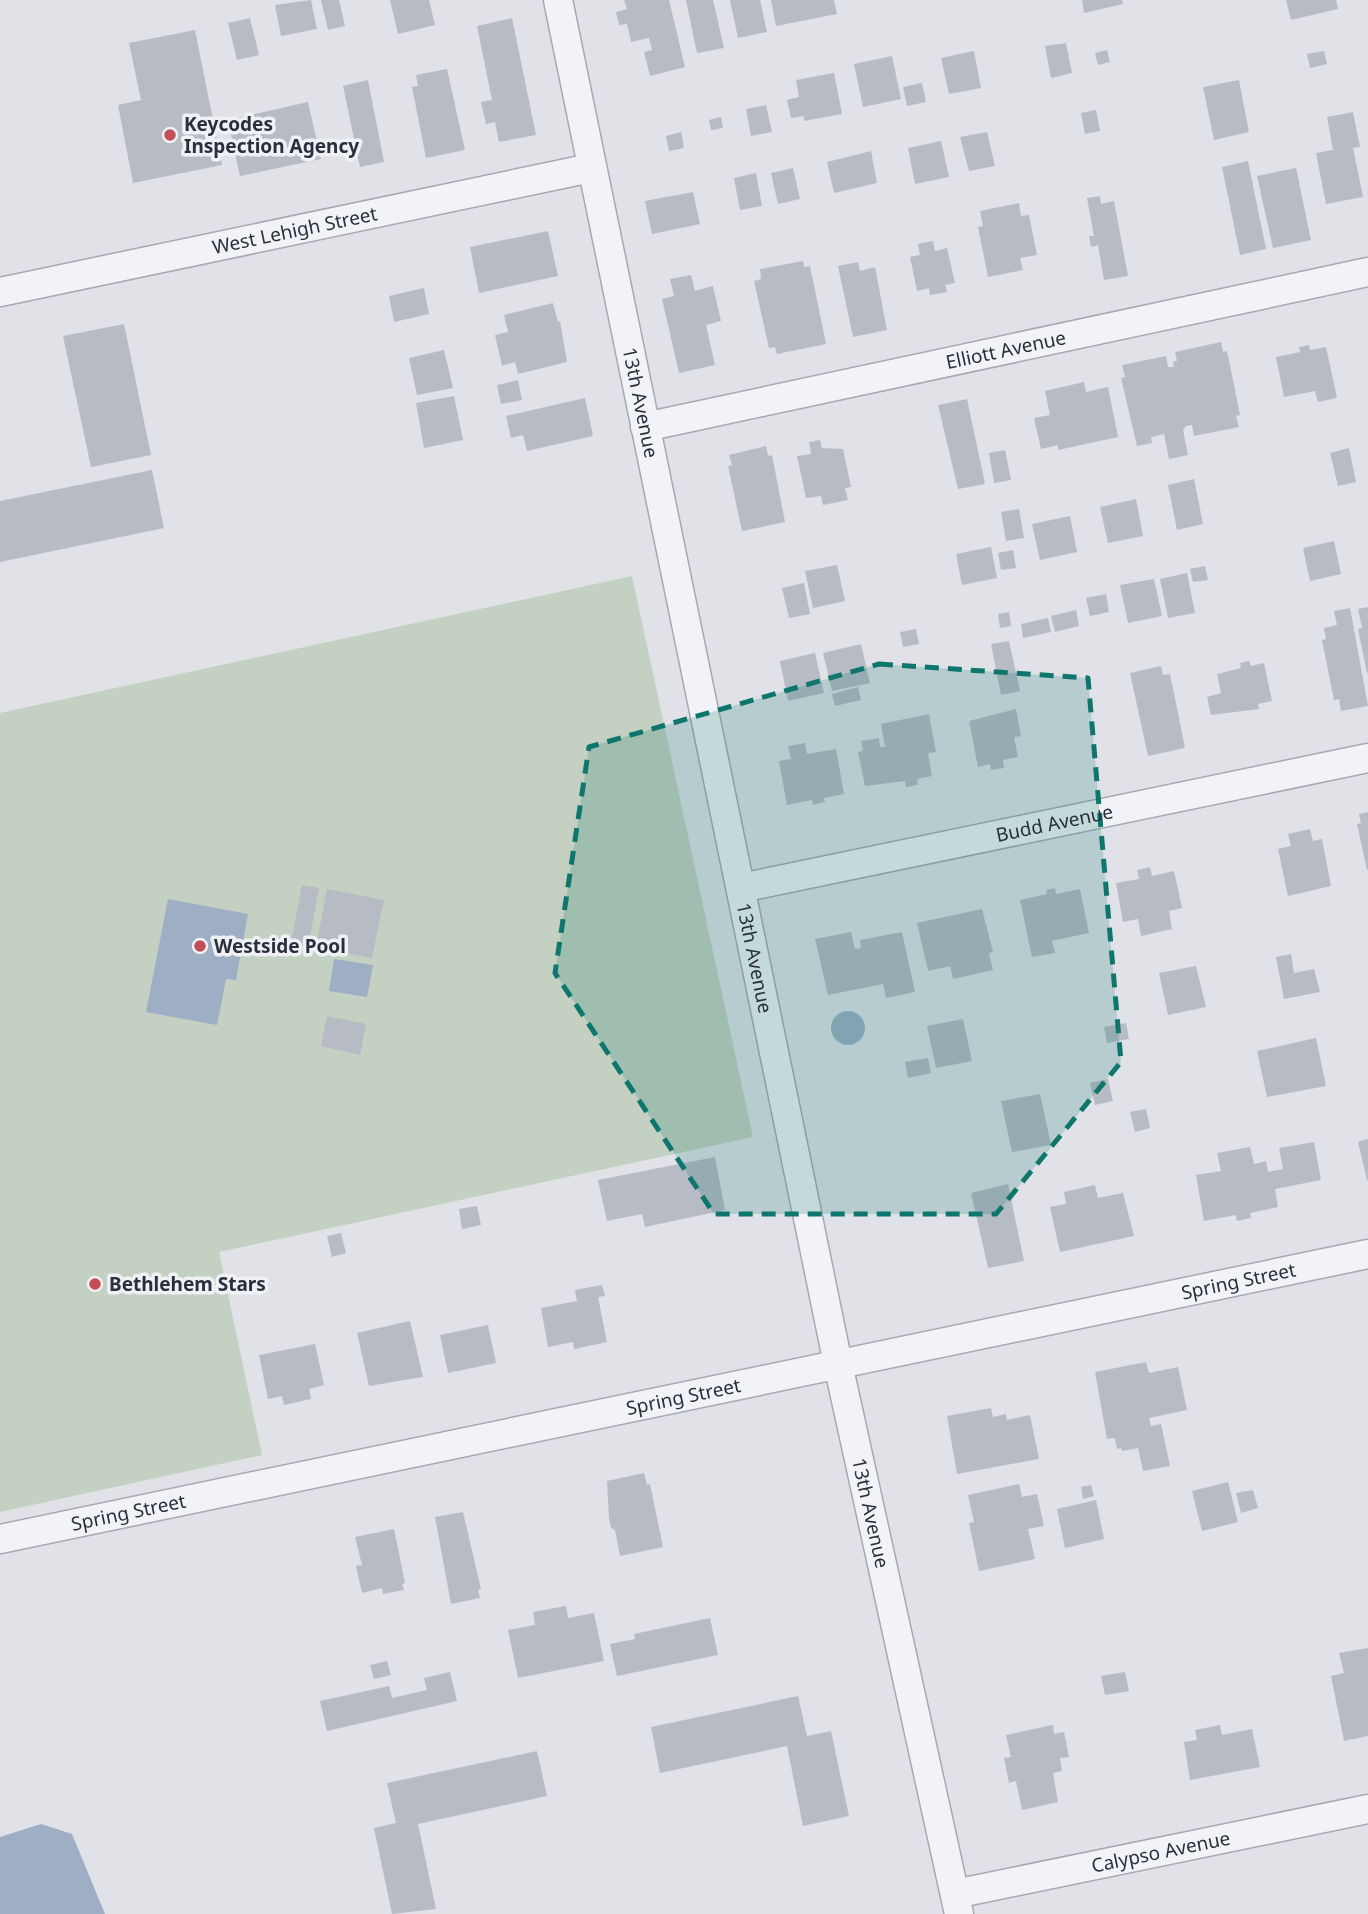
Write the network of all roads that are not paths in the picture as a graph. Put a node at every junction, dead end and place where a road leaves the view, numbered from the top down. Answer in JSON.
{"nodes":[{"id":1,"x":558,"y":0,"type":"edge"},
{"id":2,"x":591,"y":169,"type":"junction"},
{"id":3,"x":1368,"y":272,"type":"edge"},
{"id":4,"x":0,"y":292,"type":"edge"},
{"id":5,"x":645,"y":427,"type":"junction"},
{"id":6,"x":1368,"y":758,"type":"edge"},
{"id":7,"x":741,"y":888,"type":"junction"},
{"id":8,"x":1368,"y":1254,"type":"edge"},
{"id":9,"x":838,"y":1364,"type":"junction"},
{"id":10,"x":0,"y":1539,"type":"edge"},
{"id":11,"x":1368,"y":1809,"type":"edge"},
{"id":12,"x":957,"y":1904,"type":"edge"}],
"edges":[{"from":1,"to":2,"type":"street","name":"13th Avenue"},
{"from":2,"to":4,"type":"street","name":"West Lehigh Street"},
{"from":2,"to":5,"type":"street","name":"13th Avenue"},
{"from":3,"to":5,"type":"street","name":"Elliott Avenue"},
{"from":5,"to":7,"type":"street","name":"13th Avenue"},
{"from":6,"to":7,"type":"street","name":"Budd Avenue"},
{"from":7,"to":9,"type":"street","name":"13th Avenue"},
{"from":8,"to":9,"type":"street","name":"Spring Street"},
{"from":9,"to":10,"type":"street","name":"Spring Street"},
{"from":9,"to":12,"type":"street","name":"13th Avenue"},
{"from":11,"to":12,"type":"street","name":"Calypso Avenue"}]}
